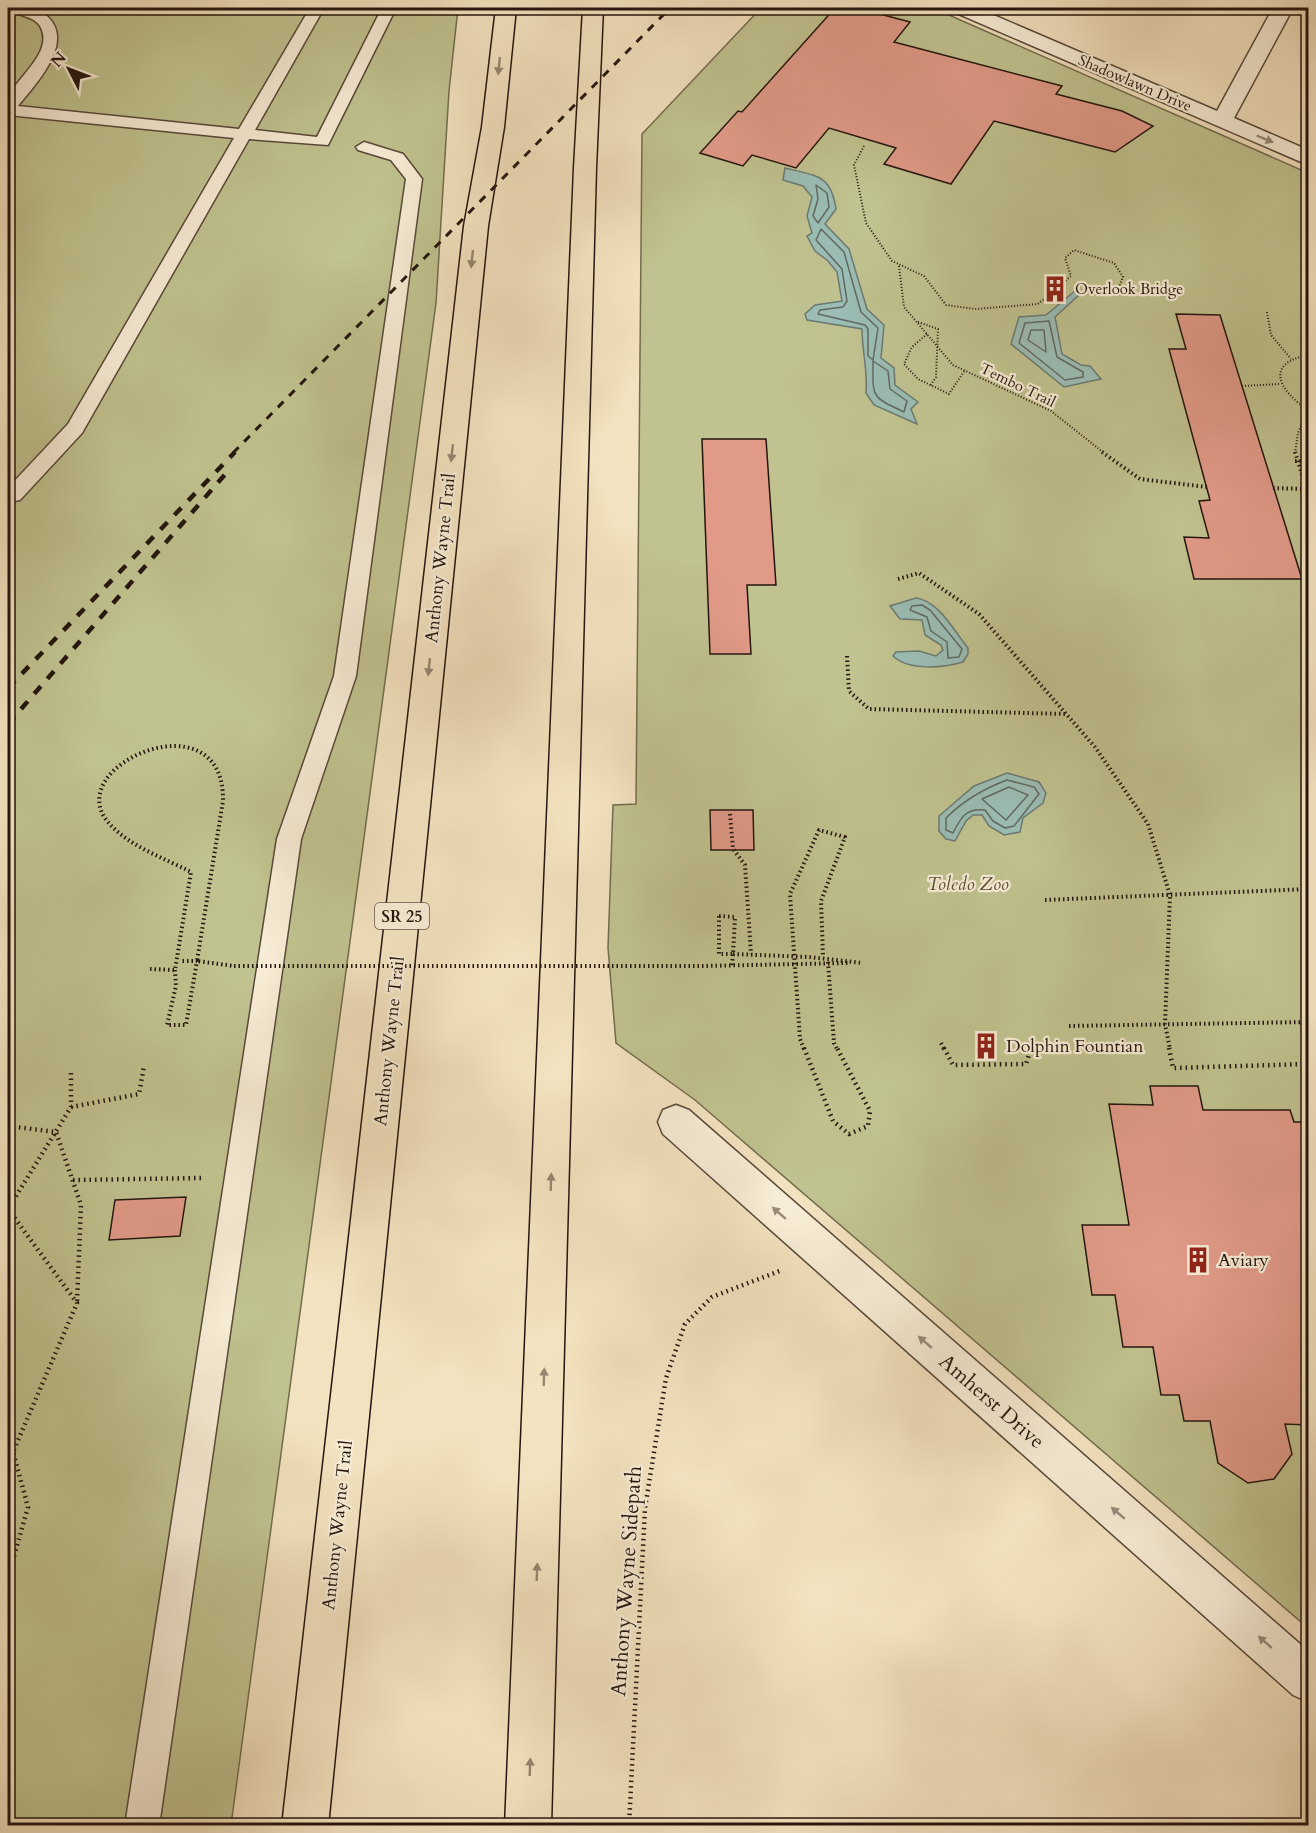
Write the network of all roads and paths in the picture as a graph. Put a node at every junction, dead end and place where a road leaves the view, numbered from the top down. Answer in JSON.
{"nodes":[{"id":1,"x":16,"y":8,"type":"edge"},
{"id":2,"x":317,"y":8,"type":"edge"},
{"id":3,"x":389,"y":8,"type":"edge"},
{"id":4,"x":506,"y":8,"type":"edge"},
{"id":5,"x":593,"y":8,"type":"edge"},
{"id":6,"x":961,"y":8,"type":"edge"},
{"id":7,"x":1283,"y":8,"type":"edge"},
{"id":8,"x":8,"y":110,"type":"edge"},
{"id":9,"x":1222,"y":120,"type":"junction"},
{"id":10,"x":243,"y":134,"type":"junction"},
{"id":11,"x":864,"y":146,"type":"dead end"},
{"id":12,"x":364,"y":147,"type":"dead end"},
{"id":13,"x":1308,"y":158,"type":"edge"},
{"id":14,"x":899,"y":266,"type":"junction"},
{"id":15,"x":1117,"y":292,"type":"dead end"},
{"id":16,"x":1267,"y":312,"type":"dead end"},
{"id":17,"x":917,"y":322,"type":"junction"},
{"id":18,"x":927,"y":334,"type":"junction"},
{"id":19,"x":938,"y":347,"type":"junction"},
{"id":20,"x":1308,"y":355,"type":"edge"},
{"id":21,"x":1292,"y":359,"type":"junction"},
{"id":22,"x":965,"y":370,"type":"junction"},
{"id":23,"x":1280,"y":384,"type":"junction"},
{"id":24,"x":930,"y":386,"type":"junction"},
{"id":25,"x":1242,"y":386,"type":"dead end"},
{"id":26,"x":1308,"y":410,"type":"edge"},
{"id":27,"x":1295,"y":461,"type":"junction"},
{"id":28,"x":1308,"y":461,"type":"edge"},
{"id":29,"x":1207,"y":487,"type":"dead end"},
{"id":30,"x":1273,"y":488,"type":"dead end"},
{"id":31,"x":1308,"y":491,"type":"edge"},
{"id":32,"x":9,"y":497,"type":"edge"},
{"id":33,"x":898,"y":579,"type":"dead end"},
{"id":34,"x":847,"y":656,"type":"dead end"},
{"id":35,"x":1066,"y":714,"type":"junction"},
{"id":36,"x":730,"y":814,"type":"dead end"},
{"id":37,"x":1308,"y":889,"type":"edge"},
{"id":38,"x":1170,"y":895,"type":"junction"},
{"id":39,"x":1045,"y":900,"type":"dead end"},
{"id":40,"x":751,"y":954,"type":"junction"},
{"id":41,"x":823,"y":956,"type":"junction"},
{"id":42,"x":182,"y":961,"type":"dead end"},
{"id":43,"x":197,"y":961,"type":"junction"},
{"id":44,"x":828,"y":962,"type":"junction"},
{"id":45,"x":851,"y":963,"type":"dead end"},
{"id":46,"x":862,"y":963,"type":"dead end"},
{"id":47,"x":732,"y":965,"type":"junction"},
{"id":48,"x":150,"y":969,"type":"dead end"},
{"id":49,"x":175,"y":970,"type":"junction"},
{"id":50,"x":1308,"y":1022,"type":"edge"},
{"id":51,"x":1165,"y":1024,"type":"junction"},
{"id":52,"x":1069,"y":1026,"type":"dead end"},
{"id":53,"x":1034,"y":1041,"type":"dead end"},
{"id":54,"x":941,"y":1043,"type":"dead end"},
{"id":55,"x":1308,"y":1064,"type":"edge"},
{"id":56,"x":144,"y":1066,"type":"dead end"},
{"id":57,"x":71,"y":1069,"type":"dead end"},
{"id":58,"x":71,"y":1107,"type":"junction"},
{"id":59,"x":676,"y":1122,"type":"dead end"},
{"id":60,"x":8,"y":1126,"type":"edge"},
{"id":61,"x":56,"y":1132,"type":"junction"},
{"id":62,"x":73,"y":1180,"type":"junction"},
{"id":63,"x":159,"y":1180,"type":"dead end"},
{"id":64,"x":792,"y":1267,"type":"dead end"},
{"id":65,"x":77,"y":1303,"type":"junction"},
{"id":66,"x":10,"y":1452,"type":"edge"},
{"id":67,"x":8,"y":1577,"type":"edge"},
{"id":68,"x":1308,"y":1680,"type":"edge"},
{"id":69,"x":142,"y":1826,"type":"edge"},
{"id":70,"x":304,"y":1826,"type":"edge"},
{"id":71,"x":528,"y":1826,"type":"edge"},
{"id":72,"x":629,"y":1826,"type":"edge"}],
"edges":[{"from":1,"to":8,"type":"lane"},
{"from":2,"to":10,"type":"lane"},
{"from":3,"to":10,"type":"lane"},
{"from":4,"to":70,"type":"highway","name":"Anthony Wayne Trail","number":"SR 25","one_way":true},
{"from":71,"to":5,"type":"highway","one_way":true},
{"from":6,"to":9,"type":"street","name":"Shadowlawn Drive"},
{"from":7,"to":9,"type":"street"},
{"from":8,"to":10,"type":"lane"},
{"from":9,"to":13,"type":"street","name":"Shadowlawn Drive","one_way":true},
{"from":10,"to":32,"type":"lane"},
{"from":11,"to":14,"type":"path"},
{"from":12,"to":69,"type":"lane"},
{"from":14,"to":15,"type":"path"},
{"from":14,"to":17,"type":"path","name":"Tembo Trail"},
{"from":16,"to":21,"type":"path"},
{"from":17,"to":18,"type":"path","name":"Tembo Trail"},
{"from":17,"to":19,"type":"path"},
{"from":18,"to":19,"type":"path","name":"Tembo Trail"},
{"from":18,"to":24,"type":"path"},
{"from":19,"to":22,"type":"path","name":"Tembo Trail"},
{"from":19,"to":24,"type":"path"},
{"from":20,"to":21,"type":"path"},
{"from":21,"to":23,"type":"path"},
{"from":22,"to":24,"type":"path"},
{"from":22,"to":29,"type":"path","name":"Tembo Trail"},
{"from":23,"to":25,"type":"path"},
{"from":23,"to":26,"type":"path"},
{"from":26,"to":27,"type":"path"},
{"from":27,"to":28,"type":"path"},
{"from":27,"to":31,"type":"path"},
{"from":30,"to":31,"type":"path"},
{"from":33,"to":35,"type":"path"},
{"from":34,"to":35,"type":"path"},
{"from":35,"to":38,"type":"path"},
{"from":36,"to":40,"type":"path"},
{"from":37,"to":38,"type":"path"},
{"from":38,"to":39,"type":"path"},
{"from":38,"to":51,"type":"path"},
{"from":40,"to":41,"type":"path"},
{"from":40,"to":47,"type":"path"},
{"from":41,"to":44,"type":"path","bridge":true},
{"from":41,"to":46,"type":"path"},
{"from":42,"to":43,"type":"path"},
{"from":43,"to":47,"type":"path","bridge":true},
{"from":43,"to":49,"type":"path"},
{"from":43,"to":49,"type":"path"},
{"from":44,"to":45,"type":"path"},
{"from":44,"to":47,"type":"path"},
{"from":48,"to":49,"type":"path"},
{"from":50,"to":51,"type":"path"},
{"from":51,"to":52,"type":"path"},
{"from":51,"to":55,"type":"path"},
{"from":53,"to":54,"type":"path"},
{"from":56,"to":58,"type":"path"},
{"from":57,"to":58,"type":"path"},
{"from":58,"to":61,"type":"path"},
{"from":68,"to":59,"type":"street","name":"Amherst Drive","one_way":true},
{"from":60,"to":61,"type":"path"},
{"from":61,"to":62,"type":"path"},
{"from":61,"to":65,"type":"path"},
{"from":62,"to":63,"type":"path"},
{"from":62,"to":65,"type":"path"},
{"from":64,"to":72,"type":"path","name":"Anthony Wayne Sidepath"},
{"from":65,"to":66,"type":"path"},
{"from":66,"to":67,"type":"path"}]}
